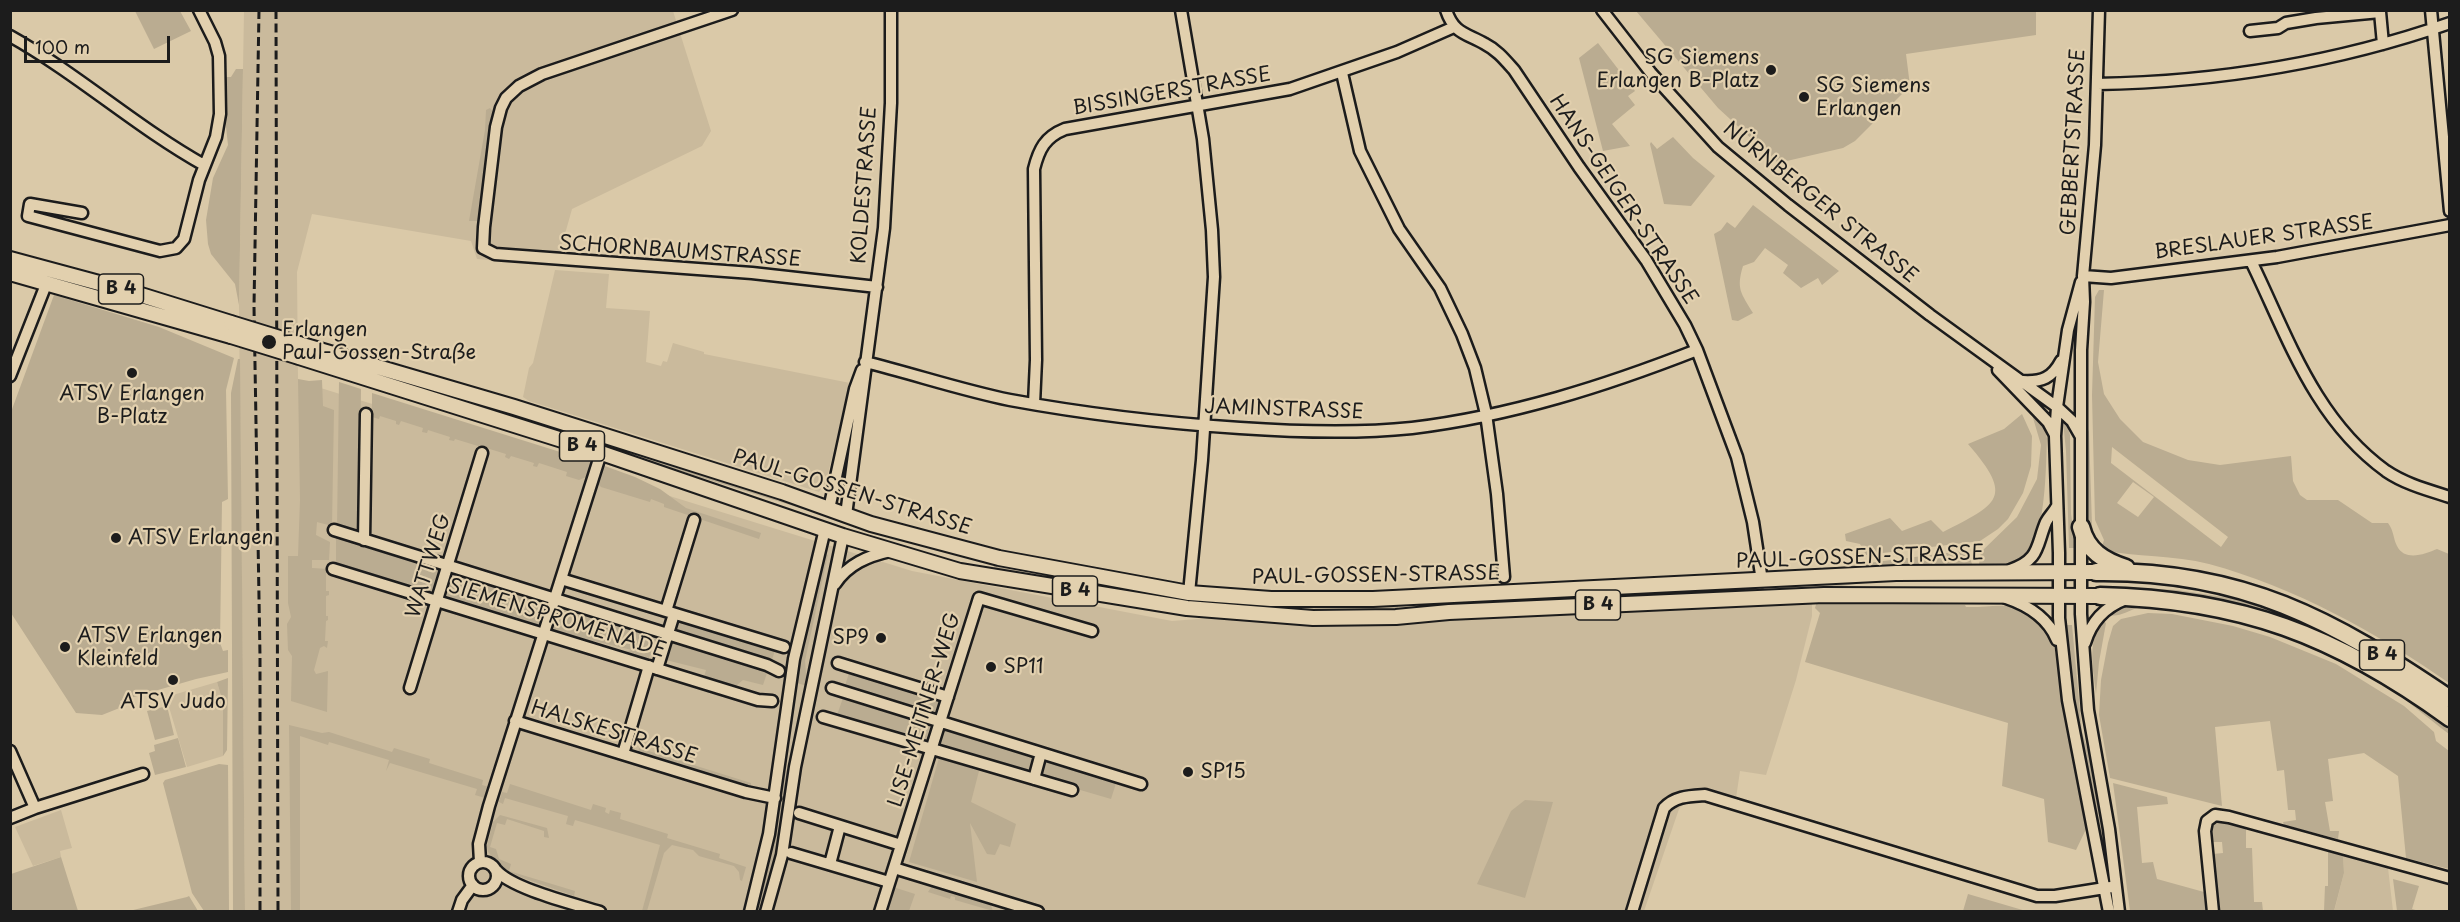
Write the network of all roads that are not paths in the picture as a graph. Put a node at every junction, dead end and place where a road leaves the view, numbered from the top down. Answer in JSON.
{"nodes":[{"id":1,"x":199,"y":10,"type":"edge"},
{"id":2,"x":732,"y":10,"type":"edge"},
{"id":3,"x":891,"y":10,"type":"edge"},
{"id":4,"x":1181,"y":10,"type":"edge"},
{"id":5,"x":1446,"y":10,"type":"edge"},
{"id":6,"x":1602,"y":10,"type":"edge"},
{"id":7,"x":2099,"y":10,"type":"edge"},
{"id":8,"x":2431,"y":10,"type":"edge"},
{"id":9,"x":2450,"y":23,"type":"edge"},
{"id":10,"x":1454,"y":27,"type":"junction"},
{"id":11,"x":2432,"y":29,"type":"junction"},
{"id":12,"x":2250,"y":32,"type":"dead end"},
{"id":13,"x":10,"y":36,"type":"edge"},
{"id":14,"x":2383,"y":44,"type":"junction"},
{"id":15,"x":1342,"y":73,"type":"junction"},
{"id":16,"x":2097,"y":84,"type":"junction"},
{"id":17,"x":1197,"y":107,"type":"junction"},
{"id":18,"x":204,"y":165,"type":"junction"},
{"id":19,"x":2450,"y":211,"type":"edge"},
{"id":20,"x":82,"y":213,"type":"dead end"},
{"id":21,"x":2450,"y":225,"type":"edge"},
{"id":22,"x":10,"y":259,"type":"edge"},
{"id":23,"x":2251,"y":261,"type":"junction"},
{"id":24,"x":10,"y":273,"type":"edge"},
{"id":25,"x":2083,"y":276,"type":"junction"},
{"id":26,"x":47,"y":282,"type":"junction"},
{"id":27,"x":877,"y":287,"type":"junction"},
{"id":28,"x":231,"y":329,"type":"junction"},
{"id":29,"x":1696,"y":350,"type":"junction"},
{"id":30,"x":299,"y":351,"type":"junction"},
{"id":31,"x":2064,"y":352,"type":"junction"},
{"id":32,"x":1983,"y":355,"type":"junction"},
{"id":33,"x":866,"y":362,"type":"junction"},
{"id":34,"x":10,"y":376,"type":"edge"},
{"id":35,"x":2023,"y":381,"type":"junction"},
{"id":36,"x":502,"y":404,"type":"junction"},
{"id":37,"x":1034,"y":404,"type":"junction"},
{"id":38,"x":2057,"y":407,"type":"junction"},
{"id":39,"x":366,"y":414,"type":"dead end"},
{"id":40,"x":1486,"y":414,"type":"junction"},
{"id":41,"x":498,"y":420,"type":"junction"},
{"id":42,"x":1204,"y":425,"type":"junction"},
{"id":43,"x":2080,"y":435,"type":"junction"},
{"id":44,"x":2055,"y":436,"type":"junction"},
{"id":45,"x":482,"y":453,"type":"dead end"},
{"id":46,"x":601,"y":453,"type":"junction"},
{"id":47,"x":2450,"y":497,"type":"edge"},
{"id":48,"x":2057,"y":506,"type":"junction"},
{"id":49,"x":829,"y":509,"type":"junction"},
{"id":50,"x":846,"y":515,"type":"junction"},
{"id":51,"x":694,"y":520,"type":"dead end"},
{"id":52,"x":2081,"y":527,"type":"junction"},
{"id":53,"x":825,"y":529,"type":"junction"},
{"id":54,"x":334,"y":530,"type":"dead end"},
{"id":55,"x":843,"y":536,"type":"junction"},
{"id":56,"x":364,"y":540,"type":"junction"},
{"id":57,"x":890,"y":551,"type":"junction"},
{"id":58,"x":999,"y":558,"type":"junction"},
{"id":59,"x":448,"y":566,"type":"junction"},
{"id":60,"x":333,"y":569,"type":"dead end"},
{"id":61,"x":2004,"y":572,"type":"junction"},
{"id":62,"x":2059,"y":572,"type":"junction"},
{"id":63,"x":2088,"y":572,"type":"junction"},
{"id":64,"x":2139,"y":573,"type":"junction"},
{"id":65,"x":999,"y":578,"type":"junction"},
{"id":66,"x":1504,"y":578,"type":"dead end"},
{"id":67,"x":561,"y":579,"type":"junction"},
{"id":68,"x":1762,"y":581,"type":"junction"},
{"id":69,"x":833,"y":587,"type":"junction"},
{"id":70,"x":1189,"y":593,"type":"junction"},
{"id":71,"x":1994,"y":595,"type":"junction"},
{"id":72,"x":2059,"y":595,"type":"junction"},
{"id":73,"x":2081,"y":595,"type":"junction"},
{"id":74,"x":2100,"y":596,"type":"joint"},
{"id":75,"x":2138,"y":596,"type":"junction"},
{"id":76,"x":555,"y":599,"type":"junction"},
{"id":77,"x":1380,"y":599,"type":"junction"},
{"id":78,"x":438,"y":602,"type":"junction"},
{"id":79,"x":670,"y":613,"type":"junction"},
{"id":80,"x":1380,"y":617,"type":"junction"},
{"id":81,"x":1092,"y":631,"type":"dead end"},
{"id":82,"x":543,"y":634,"type":"junction"},
{"id":83,"x":668,"y":634,"type":"junction"},
{"id":84,"x":784,"y":647,"type":"dead end"},
{"id":85,"x":2060,"y":648,"type":"junction"},
{"id":86,"x":2083,"y":655,"type":"junction"},
{"id":87,"x":838,"y":663,"type":"dead end"},
{"id":88,"x":653,"y":668,"type":"junction"},
{"id":89,"x":779,"y":671,"type":"dead end"},
{"id":90,"x":410,"y":688,"type":"dead end"},
{"id":91,"x":832,"y":688,"type":"dead end"},
{"id":92,"x":948,"y":697,"type":"junction"},
{"id":93,"x":2450,"y":699,"type":"edge"},
{"id":94,"x":771,"y":701,"type":"dead end"},
{"id":95,"x":823,"y":717,"type":"dead end"},
{"id":96,"x":2450,"y":718,"type":"edge"},
{"id":97,"x":515,"y":721,"type":"junction"},
{"id":98,"x":940,"y":722,"type":"junction"},
{"id":99,"x":781,"y":749,"type":"junction"},
{"id":100,"x":931,"y":749,"type":"junction"},
{"id":101,"x":10,"y":751,"type":"edge"},
{"id":102,"x":1041,"y":753,"type":"junction"},
{"id":103,"x":623,"y":754,"type":"junction"},
{"id":104,"x":795,"y":767,"type":"junction"},
{"id":105,"x":143,"y":774,"type":"dead end"},
{"id":106,"x":1034,"y":778,"type":"junction"},
{"id":107,"x":1141,"y":784,"type":"dead end"},
{"id":108,"x":1072,"y":790,"type":"dead end"},
{"id":109,"x":775,"y":798,"type":"junction"},
{"id":110,"x":35,"y":808,"type":"junction"},
{"id":111,"x":799,"y":813,"type":"dead end"},
{"id":112,"x":10,"y":818,"type":"edge"},
{"id":113,"x":840,"y":826,"type":"junction"},
{"id":114,"x":901,"y":845,"type":"junction"},
{"id":115,"x":791,"y":853,"type":"dead end"},
{"id":116,"x":480,"y":862,"type":"junction"},
{"id":117,"x":830,"y":864,"type":"junction"},
{"id":118,"x":894,"y":868,"type":"junction"},
{"id":119,"x":496,"y":870,"type":"junction"},
{"id":120,"x":2450,"y":878,"type":"edge"},
{"id":121,"x":889,"y":882,"type":"junction"},
{"id":122,"x":473,"y":885,"type":"junction"},
{"id":123,"x":2117,"y":886,"type":"junction"},
{"id":124,"x":2105,"y":888,"type":"junction"},
{"id":125,"x":489,"y":889,"type":"junction"},
{"id":126,"x":533,"y":890,"type":"junction"},
{"id":127,"x":767,"y":909,"type":"edge"},
{"id":128,"x":459,"y":912,"type":"edge"},
{"id":129,"x":600,"y":912,"type":"edge"},
{"id":130,"x":750,"y":912,"type":"edge"},
{"id":131,"x":880,"y":912,"type":"edge"},
{"id":132,"x":1038,"y":912,"type":"edge"},
{"id":133,"x":1632,"y":912,"type":"edge"},
{"id":134,"x":2109,"y":912,"type":"edge"},
{"id":135,"x":2119,"y":912,"type":"edge"},
{"id":136,"x":2213,"y":912,"type":"edge"}],
"edges":[{"from":1,"to":18,"type":"street"},
{"from":2,"to":27,"type":"street","name":"SCHORNBAUMSTRASSE"},
{"from":3,"to":27,"type":"street","name":"KOLDESTRASSE"},
{"from":4,"to":17,"type":"street"},
{"from":5,"to":10,"type":"street"},
{"from":6,"to":32,"type":"street","name":"NÜRNBERGER STRASSE"},
{"from":7,"to":16,"type":"street","name":"GEBBERTSTRASSE"},
{"from":8,"to":11,"type":"street"},
{"from":9,"to":11,"type":"street"},
{"from":10,"to":15,"type":"street","name":"BISSINGERSTRASSE"},
{"from":10,"to":29,"type":"street","name":"HANS-GEIGER-STRASSE"},
{"from":11,"to":14,"type":"street"},
{"from":11,"to":19,"type":"street"},
{"from":12,"to":14,"type":"street"},
{"from":13,"to":18,"type":"street"},
{"from":14,"to":16,"type":"street"},
{"from":15,"to":17,"type":"street","name":"BISSINGERSTRASSE"},
{"from":15,"to":40,"type":"street"},
{"from":16,"to":25,"type":"street","name":"GEBBERTSTRASSE"},
{"from":17,"to":37,"type":"street","name":"BISSINGERSTRASSE"},
{"from":17,"to":42,"type":"street"},
{"from":18,"to":20,"type":"street"},
{"from":21,"to":23,"type":"street","name":"BRESLAUER STRASSE"},
{"from":22,"to":28,"type":"main road","name":"PAUL-GOSSEN-STRASSE","number":"B 4"},
{"from":23,"to":25,"type":"street","name":"BRESLAUER STRASSE"},
{"from":23,"to":47,"type":"street"},
{"from":24,"to":26,"type":"main road","name":"PAUL-GOSSEN-STRASSE","number":"B 4"},
{"from":25,"to":31,"type":"street","name":"GEBBERTSTRASSE"},
{"from":25,"to":43,"type":"street","name":"GEBBERTSTRASSE"},
{"from":26,"to":28,"type":"main road","name":"PAUL-GOSSEN-STRASSE","number":"B 4"},
{"from":26,"to":34,"type":"street"},
{"from":27,"to":33,"type":"street","name":"KOLDESTRASSE"},
{"from":28,"to":30,"type":"main road","name":"PAUL-GOSSEN-STRASSE","number":"B 4","bridge":true},
{"from":29,"to":40,"type":"street","name":"JAMINSTRASSE"},
{"from":29,"to":68,"type":"street","name":"HANS-GEIGER-STRASSE"},
{"from":30,"to":36,"type":"main road","name":"PAUL-GOSSEN-STRASSE","number":"B 4"},
{"from":30,"to":41,"type":"main road","name":"PAUL-GOSSEN-STRASSE","number":"B 4"},
{"from":31,"to":35,"type":"street"},
{"from":31,"to":38,"type":"street","name":"GEBBERTSTRASSE"},
{"from":32,"to":35,"type":"street","name":"NÜRNBERGER STRASSE"},
{"from":32,"to":44,"type":"street","name":"NÜRNBERGER STRASSE"},
{"from":33,"to":37,"type":"street","name":"JAMINSTRASSE"},
{"from":33,"to":49,"type":"street","name":"KOLDESTRASSE"},
{"from":33,"to":50,"type":"street","name":"KOLDESTRASSE"},
{"from":35,"to":38,"type":"street","name":"NÜRNBERGER STRASSE"},
{"from":36,"to":41,"type":"main road"},
{"from":36,"to":49,"type":"main road","name":"PAUL-GOSSEN-STRASSE","number":"B 4"},
{"from":37,"to":42,"type":"street","name":"JAMINSTRASSE"},
{"from":38,"to":43,"type":"street","name":"NÜRNBERGER STRASSE"},
{"from":38,"to":44,"type":"street","name":"GEBBERTSTRASSE"},
{"from":39,"to":56,"type":"street"},
{"from":40,"to":42,"type":"street","name":"JAMINSTRASSE"},
{"from":40,"to":66,"type":"street"},
{"from":41,"to":46,"type":"main road","name":"PAUL-GOSSEN-STRASSE","number":"B 4"},
{"from":42,"to":70,"type":"street"},
{"from":43,"to":52,"type":"street"},
{"from":44,"to":48,"type":"street","name":"GEBBERTSTRASSE"},
{"from":45,"to":59,"type":"street","name":"WATTWEG"},
{"from":46,"to":53,"type":"main road","name":"PAUL-GOSSEN-STRASSE","number":"B 4"},
{"from":46,"to":67,"type":"street"},
{"from":48,"to":61,"type":"street"},
{"from":48,"to":62,"type":"street"},
{"from":49,"to":50,"type":"main road","name":"PAUL-GOSSEN-STRASSE","number":"B 4"},
{"from":49,"to":53,"type":"main road"},
{"from":50,"to":55,"type":"main road","name":"KOLDESTRASSE"},
{"from":50,"to":58,"type":"main road","name":"PAUL-GOSSEN-STRASSE","number":"B 4"},
{"from":51,"to":79,"type":"street"},
{"from":52,"to":63,"type":"street"},
{"from":52,"to":64,"type":"highway"},
{"from":53,"to":55,"type":"main road","name":"PAUL-GOSSEN-STRASSE","number":"B 4"},
{"from":53,"to":99,"type":"street"},
{"from":54,"to":56,"type":"street","name":"SIEMENSPROMENADE"},
{"from":55,"to":57,"type":"main road","name":"PAUL-GOSSEN-STRASSE","number":"B 4"},
{"from":55,"to":69,"type":"street"},
{"from":56,"to":59,"type":"street","name":"SIEMENSPROMENADE"},
{"from":57,"to":65,"type":"main road","name":"PAUL-GOSSEN-STRASSE","number":"B 4"},
{"from":57,"to":69,"type":"street"},
{"from":58,"to":65,"type":"main road"},
{"from":58,"to":70,"type":"main road","name":"PAUL-GOSSEN-STRASSE","number":"B 4"},
{"from":59,"to":76,"type":"street","name":"SIEMENSPROMENADE"},
{"from":59,"to":78,"type":"street","name":"WATTWEG"},
{"from":60,"to":78,"type":"street","name":"SIEMENSPROMENADE"},
{"from":61,"to":62,"type":"main road","name":"PAUL-GOSSEN-STRASSE"},
{"from":61,"to":68,"type":"main road","name":"PAUL-GOSSEN-STRASSE","number":"B 4"},
{"from":62,"to":63,"type":"main road","name":"PAUL-GOSSEN-STRASSE"},
{"from":62,"to":72,"type":"street"},
{"from":63,"to":64,"type":"highway","number":"B 4"},
{"from":63,"to":73,"type":"street"},
{"from":64,"to":93,"type":"highway","number":"B 4"},
{"from":65,"to":80,"type":"main road","name":"PAUL-GOSSEN-STRASSE","number":"B 4"},
{"from":67,"to":76,"type":"street"},
{"from":67,"to":79,"type":"street","name":"SIEMENSPROMENADE"},
{"from":68,"to":77,"type":"main road","name":"PAUL-GOSSEN-STRASSE","number":"B 4"},
{"from":69,"to":104,"type":"street"},
{"from":70,"to":77,"type":"main road","name":"PAUL-GOSSEN-STRASSE","number":"B 4"},
{"from":71,"to":72,"type":"main road","name":"PAUL-GOSSEN-STRASSE","number":"B 4"},
{"from":71,"to":80,"type":"main road","name":"PAUL-GOSSEN-STRASSE","number":"B 4"},
{"from":71,"to":85,"type":"street","name":"PAUL-GOSSEN-STRASSE"},
{"from":72,"to":73,"type":"main road","name":"PAUL-GOSSEN-STRASSE"},
{"from":72,"to":85,"type":"street"},
{"from":73,"to":74,"type":"main road","name":"PAUL-GOSSEN-STRASSE"},
{"from":73,"to":86,"type":"street"},
{"from":74,"to":75,"type":"highway","number":"B 4"},
{"from":75,"to":86,"type":"street"},
{"from":75,"to":96,"type":"highway","number":"B 4"},
{"from":76,"to":82,"type":"street"},
{"from":76,"to":83,"type":"street","name":"SIEMENSPROMENADE"},
{"from":77,"to":80,"type":"main road"},
{"from":78,"to":82,"type":"street","name":"SIEMENSPROMENADE"},
{"from":78,"to":90,"type":"street","name":"WATTWEG"},
{"from":79,"to":83,"type":"street"},
{"from":79,"to":84,"type":"street","name":"SIEMENSPROMENADE"},
{"from":81,"to":92,"type":"street","name":"LISE-MEITNER-WEG"},
{"from":82,"to":88,"type":"street","name":"SIEMENSPROMENADE"},
{"from":82,"to":97,"type":"street"},
{"from":83,"to":88,"type":"street"},
{"from":83,"to":89,"type":"street","name":"SIEMENSPROMENADE"},
{"from":85,"to":124,"type":"street"},
{"from":86,"to":123,"type":"street"},
{"from":87,"to":92,"type":"street"},
{"from":88,"to":94,"type":"street","name":"SIEMENSPROMENADE"},
{"from":88,"to":103,"type":"street"},
{"from":91,"to":98,"type":"street"},
{"from":92,"to":98,"type":"street","name":"LISE-MEITNER-WEG"},
{"from":95,"to":100,"type":"street"},
{"from":97,"to":103,"type":"street","name":"HALSKESTRASSE"},
{"from":97,"to":116,"type":"street","name":"HALSKESTRASSE"},
{"from":98,"to":100,"type":"street","name":"LISE-MEITNER-WEG"},
{"from":98,"to":102,"type":"street"},
{"from":99,"to":104,"type":"street"},
{"from":99,"to":109,"type":"street"},
{"from":100,"to":106,"type":"street"},
{"from":100,"to":114,"type":"street","name":"LISE-MEITNER-WEG"},
{"from":101,"to":110,"type":"street"},
{"from":102,"to":106,"type":"street"},
{"from":102,"to":107,"type":"street"},
{"from":103,"to":109,"type":"street","name":"HALSKESTRASSE"},
{"from":104,"to":127,"type":"street"},
{"from":105,"to":110,"type":"street"},
{"from":106,"to":108,"type":"street"},
{"from":109,"to":130,"type":"street"},
{"from":110,"to":112,"type":"street"},
{"from":111,"to":113,"type":"street"},
{"from":113,"to":114,"type":"street"},
{"from":113,"to":117,"type":"street"},
{"from":114,"to":118,"type":"street","name":"LISE-MEITNER-WEG"},
{"from":115,"to":117,"type":"street"},
{"from":116,"to":119,"type":"street"},
{"from":116,"to":122,"type":"street"},
{"from":117,"to":121,"type":"street"},
{"from":118,"to":121,"type":"street","name":"LISE-MEITNER-WEG"},
{"from":118,"to":132,"type":"street"},
{"from":119,"to":125,"type":"street"},
{"from":119,"to":126,"type":"street"},
{"from":120,"to":136,"type":"street"},
{"from":121,"to":131,"type":"street","name":"LISE-MEITNER-WEG"},
{"from":122,"to":125,"type":"street"},
{"from":122,"to":128,"type":"street"},
{"from":123,"to":124,"type":"street"},
{"from":123,"to":135,"type":"street"},
{"from":124,"to":133,"type":"street"},
{"from":124,"to":134,"type":"street"},
{"from":125,"to":126,"type":"street"},
{"from":126,"to":129,"type":"street"}]}
